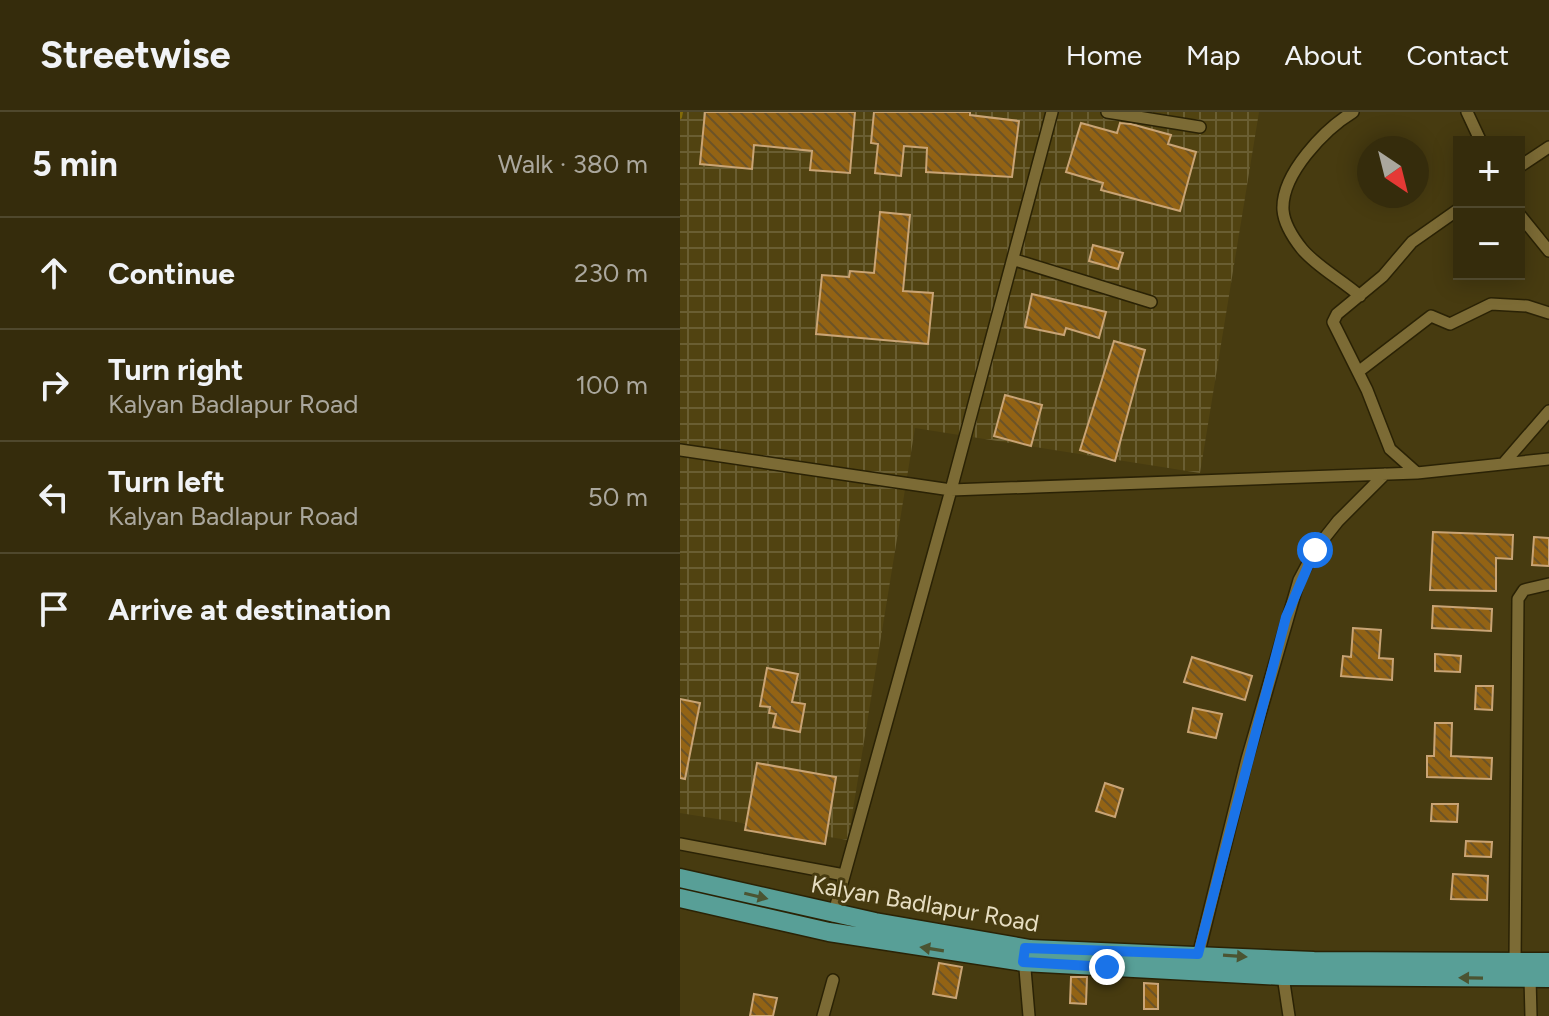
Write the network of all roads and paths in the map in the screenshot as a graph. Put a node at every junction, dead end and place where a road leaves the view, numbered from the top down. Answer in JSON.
{"nodes":[{"id":1,"x":1052,"y":112,"type":"edge"},
{"id":2,"x":1107,"y":112,"type":"edge"},
{"id":3,"x":1353,"y":112,"type":"edge"},
{"id":4,"x":1467,"y":112,"type":"edge"},
{"id":5,"x":1200,"y":127,"type":"dead end"},
{"id":6,"x":1478,"y":136,"type":"edge"},
{"id":7,"x":1549,"y":147,"type":"edge"},
{"id":8,"x":1525,"y":163,"type":"edge"},
{"id":9,"x":1453,"y":213,"type":"edge"},
{"id":10,"x":1525,"y":221,"type":"edge"},
{"id":11,"x":1549,"y":251,"type":"edge"},
{"id":12,"x":1015,"y":260,"type":"junction"},
{"id":13,"x":1360,"y":296,"type":"junction"},
{"id":14,"x":1151,"y":302,"type":"dead end"},
{"id":15,"x":1549,"y":313,"type":"edge"},
{"id":16,"x":1358,"y":372,"type":"junction"},
{"id":17,"x":1549,"y":411,"type":"edge"},
{"id":18,"x":680,"y":450,"type":"edge"},
{"id":19,"x":1549,"y":459,"type":"edge"},
{"id":20,"x":1503,"y":464,"type":"junction"},
{"id":21,"x":1417,"y":473,"type":"junction"},
{"id":22,"x":1385,"y":474,"type":"junction"},
{"id":23,"x":951,"y":490,"type":"junction"},
{"id":24,"x":1549,"y":584,"type":"edge"},
{"id":25,"x":680,"y":844,"type":"edge"},
{"id":26,"x":844,"y":875,"type":"junction"},
{"id":27,"x":680,"y":878,"type":"edge"},
{"id":28,"x":680,"y":898,"type":"edge"},
{"id":29,"x":834,"y":913,"type":"junction"},
{"id":30,"x":829,"y":932,"type":"junction"},
{"id":31,"x":1024,"y":955,"type":"junction"},
{"id":32,"x":1196,"y":962,"type":"junction"},
{"id":33,"x":1549,"y":962,"type":"edge"},
{"id":34,"x":1364,"y":969,"type":"junction"},
{"id":35,"x":1527,"y":974,"type":"edge"},
{"id":36,"x":1283,"y":976,"type":"junction"},
{"id":37,"x":833,"y":980,"type":"dead end"},
{"id":38,"x":823,"y":1016,"type":"edge"},
{"id":39,"x":1029,"y":1016,"type":"edge"},
{"id":40,"x":1289,"y":1016,"type":"edge"},
{"id":41,"x":1531,"y":1016,"type":"edge"}],
"edges":[{"from":1,"to":12,"type":"street"},
{"from":2,"to":5,"type":"street"},
{"from":3,"to":13,"type":"street"},
{"from":4,"to":6,"type":"street"},
{"from":7,"to":8,"type":"street"},
{"from":9,"to":13,"type":"street"},
{"from":10,"to":11,"type":"street"},
{"from":12,"to":14,"type":"street"},
{"from":12,"to":23,"type":"street"},
{"from":13,"to":16,"type":"street"},
{"from":15,"to":16,"type":"street"},
{"from":16,"to":21,"type":"street"},
{"from":17,"to":20,"type":"street"},
{"from":18,"to":23,"type":"street"},
{"from":19,"to":20,"type":"street"},
{"from":20,"to":21,"type":"street"},
{"from":21,"to":22,"type":"street"},
{"from":22,"to":23,"type":"street"},
{"from":22,"to":32,"type":"street"},
{"from":23,"to":26,"type":"street"},
{"from":24,"to":35,"type":"street"},
{"from":25,"to":26,"type":"street"},
{"from":26,"to":29,"type":"street"},
{"from":27,"to":29,"type":"main road","name":"Kalyan Badlapur Road","one_way":true},
{"from":28,"to":30,"type":"main road","name":"Kalyan Badlapur Road"},
{"from":29,"to":30,"type":"street"},
{"from":29,"to":31,"type":"main road","name":"Kalyan Badlapur Road"},
{"from":31,"to":30,"type":"main road","name":"Kalyan Badlapur Road","one_way":true},
{"from":31,"to":32,"type":"main road","name":"Kalyan Badlapur Road"},
{"from":31,"to":39,"type":"street"},
{"from":32,"to":34,"type":"main road","name":"Kalyan Badlapur Road","one_way":true},
{"from":32,"to":36,"type":"main road","name":"Kalyan Badlapur Road"},
{"from":33,"to":35,"type":"main road","name":"Kalyan Badlapur Road"},
{"from":34,"to":35,"type":"main road","name":"Kalyan Badlapur Road"},
{"from":34,"to":36,"type":"main road","name":"Kalyan Badlapur Road"},
{"from":35,"to":41,"type":"street"},
{"from":36,"to":40,"type":"street"},
{"from":37,"to":38,"type":"street"}]}
